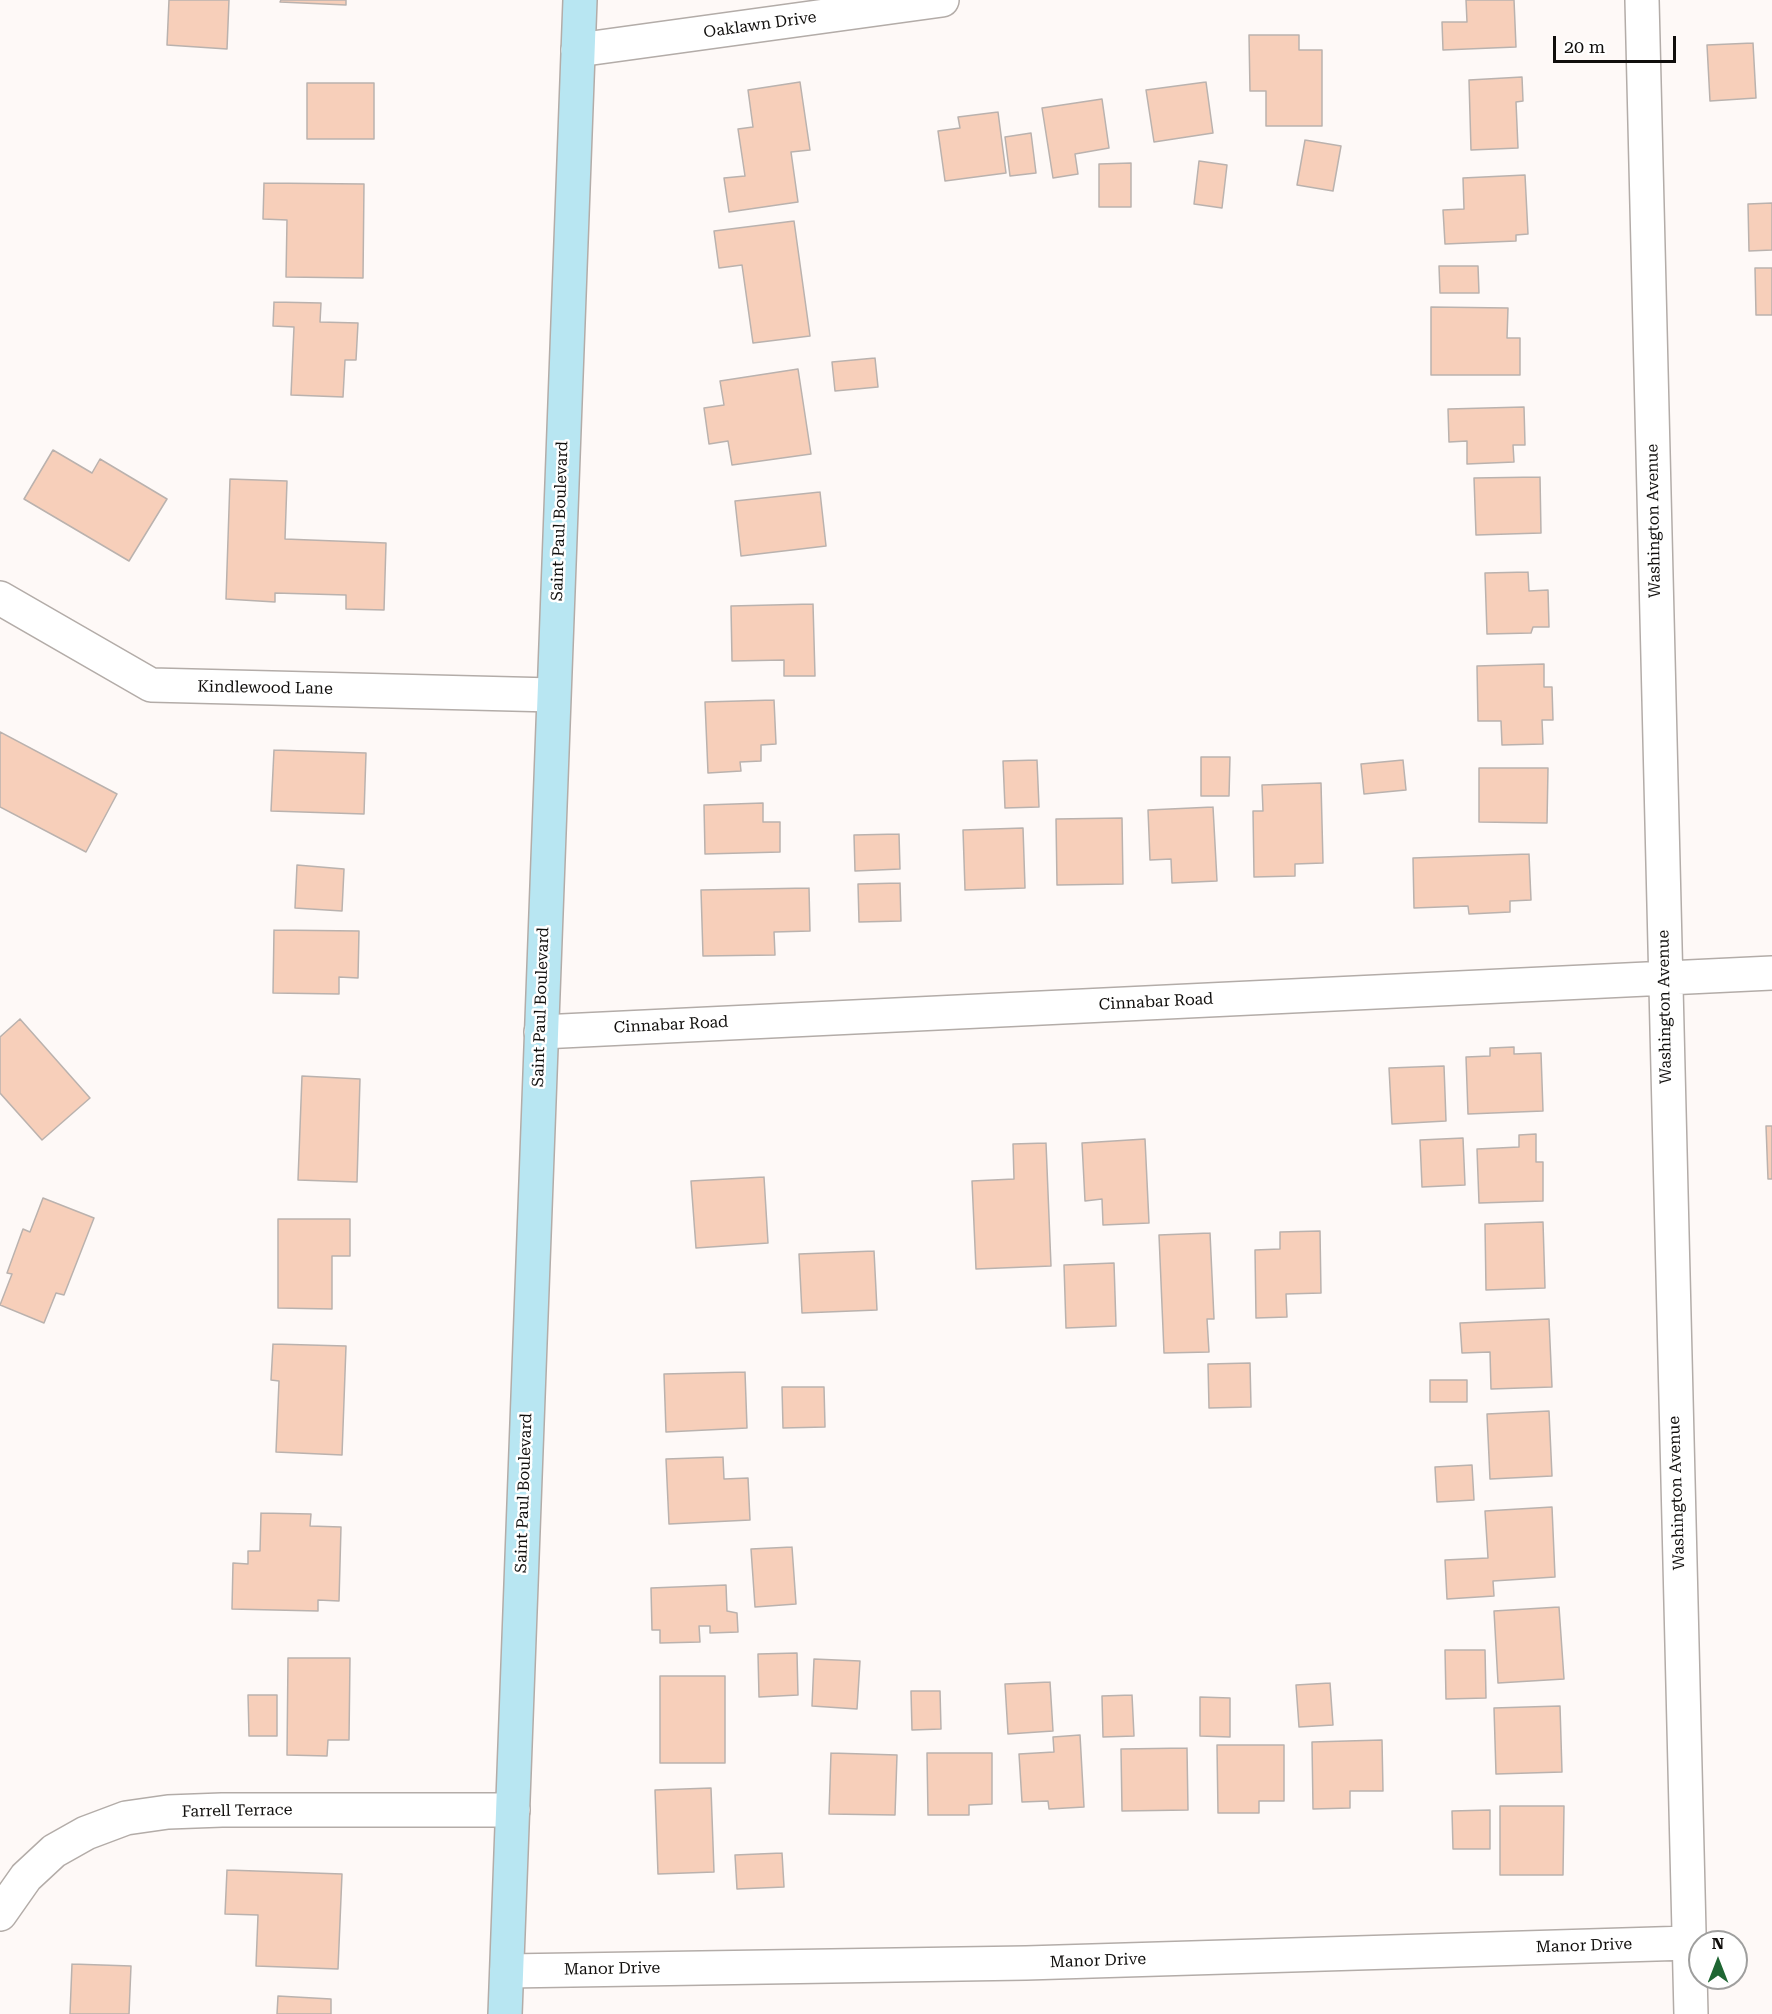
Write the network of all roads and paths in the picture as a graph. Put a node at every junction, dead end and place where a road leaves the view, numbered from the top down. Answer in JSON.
{"nodes":[{"id":1,"x":580,"y":0,"type":"edge"},
{"id":2,"x":942,"y":0,"type":"edge"},
{"id":3,"x":1642,"y":0,"type":"edge"},
{"id":4,"x":578,"y":50,"type":"junction"},
{"id":5,"x":0,"y":598,"type":"edge"},
{"id":6,"x":553,"y":695,"type":"junction"},
{"id":7,"x":1772,"y":973,"type":"edge"},
{"id":8,"x":1664,"y":977,"type":"junction"},
{"id":9,"x":540,"y":1032,"type":"junction"},
{"id":10,"x":513,"y":1810,"type":"junction"},
{"id":11,"x":0,"y":1914,"type":"edge"},
{"id":12,"x":1689,"y":1930,"type":"edge"},
{"id":13,"x":1688,"y":1943,"type":"edge"},
{"id":14,"x":507,"y":1971,"type":"junction"},
{"id":15,"x":1690,"y":1990,"type":"edge"},
{"id":16,"x":505,"y":2014,"type":"edge"},
{"id":17,"x":1691,"y":2014,"type":"edge"}],
"edges":[{"from":1,"to":4,"type":"street","name":"Saint Paul Boulevard"},
{"from":2,"to":4,"type":"street","name":"Oaklawn Drive"},
{"from":3,"to":8,"type":"street","name":"Washington Avenue"},
{"from":4,"to":6,"type":"street","name":"Saint Paul Boulevard"},
{"from":5,"to":6,"type":"street","name":"Kindlewood Lane"},
{"from":6,"to":9,"type":"street","name":"Saint Paul Boulevard"},
{"from":7,"to":8,"type":"street","name":"Cinnabar Road"},
{"from":8,"to":9,"type":"street","name":"Cinnabar Road"},
{"from":8,"to":12,"type":"street","name":"Washington Avenue"},
{"from":9,"to":10,"type":"street","name":"Saint Paul Boulevard"},
{"from":10,"to":11,"type":"street","name":"Farrell Terrace"},
{"from":10,"to":14,"type":"street","name":"Saint Paul Boulevard"},
{"from":13,"to":14,"type":"street","name":"Manor Drive"},
{"from":14,"to":16,"type":"street","name":"Saint Paul Boulevard"},
{"from":15,"to":17,"type":"street","name":"Washington Avenue"}]}
